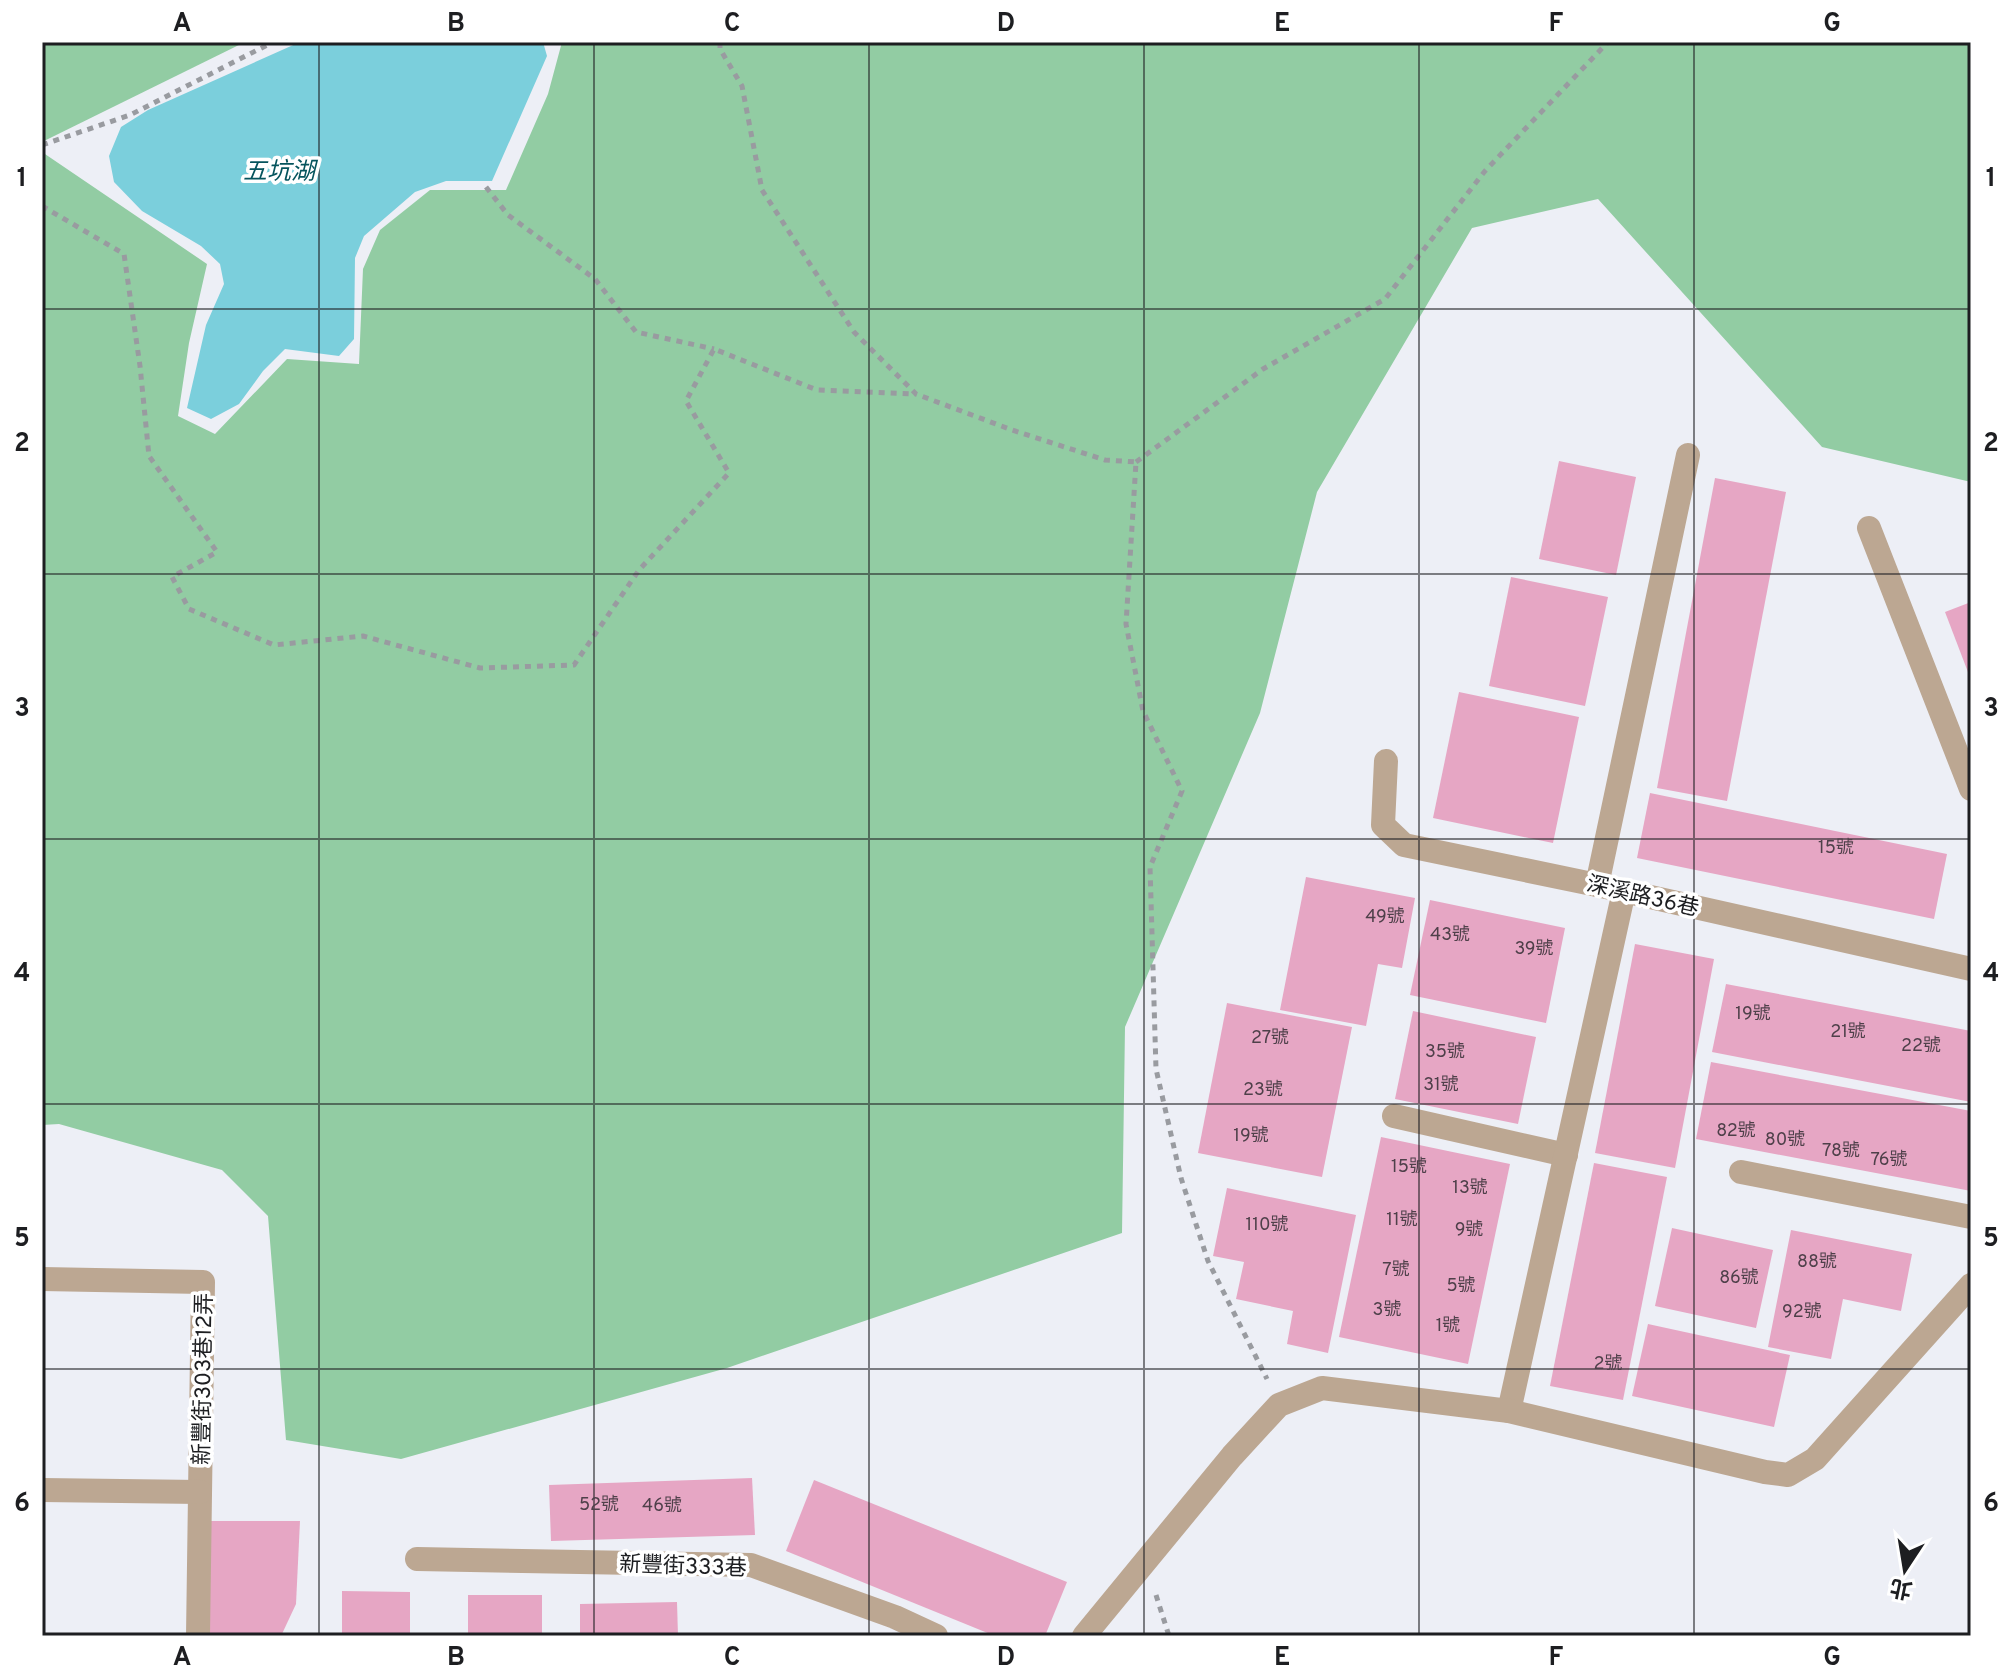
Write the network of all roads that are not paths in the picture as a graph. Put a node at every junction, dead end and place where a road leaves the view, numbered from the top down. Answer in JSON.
{"nodes":[{"id":1,"x":1688,"y":455,"type":"dead end"},
{"id":2,"x":1869,"y":528,"type":"dead end"},
{"id":3,"x":1386,"y":761,"type":"dead end"},
{"id":4,"x":1971,"y":789,"type":"edge"},
{"id":5,"x":1597,"y":885,"type":"junction"},
{"id":6,"x":1624,"y":891,"type":"junction"},
{"id":7,"x":1971,"y":969,"type":"edge"},
{"id":8,"x":1394,"y":1116,"type":"dead end"},
{"id":9,"x":1566,"y":1155,"type":"junction"},
{"id":10,"x":1741,"y":1172,"type":"dead end"},
{"id":11,"x":1971,"y":1217,"type":"edge"},
{"id":12,"x":42,"y":1279,"type":"edge"},
{"id":13,"x":1971,"y":1285,"type":"edge"},
{"id":14,"x":1509,"y":1411,"type":"junction"},
{"id":15,"x":42,"y":1490,"type":"edge"},
{"id":16,"x":200,"y":1492,"type":"junction"},
{"id":17,"x":417,"y":1559,"type":"dead end"},
{"id":18,"x":198,"y":1636,"type":"edge"},
{"id":19,"x":936,"y":1636,"type":"edge"},
{"id":20,"x":1084,"y":1636,"type":"edge"}],
"edges":[{"from":1,"to":5,"type":"street"},
{"from":2,"to":4,"type":"street"},
{"from":3,"to":5,"type":"street","name":"深溪路36巷"},
{"from":5,"to":6,"type":"street","name":"深溪路36巷"},
{"from":6,"to":7,"type":"street","name":"深溪路36巷"},
{"from":6,"to":9,"type":"street"},
{"from":8,"to":9,"type":"street"},
{"from":9,"to":14,"type":"street"},
{"from":10,"to":11,"type":"street"},
{"from":12,"to":16,"type":"street","name":"新豐街303巷12弄"},
{"from":13,"to":14,"type":"street"},
{"from":14,"to":20,"type":"street"},
{"from":15,"to":16,"type":"street","name":"新豐街303巷12弄"},
{"from":16,"to":18,"type":"street","name":"新豐街303巷12弄"},
{"from":17,"to":19,"type":"street","name":"新豐街333巷"}]}
